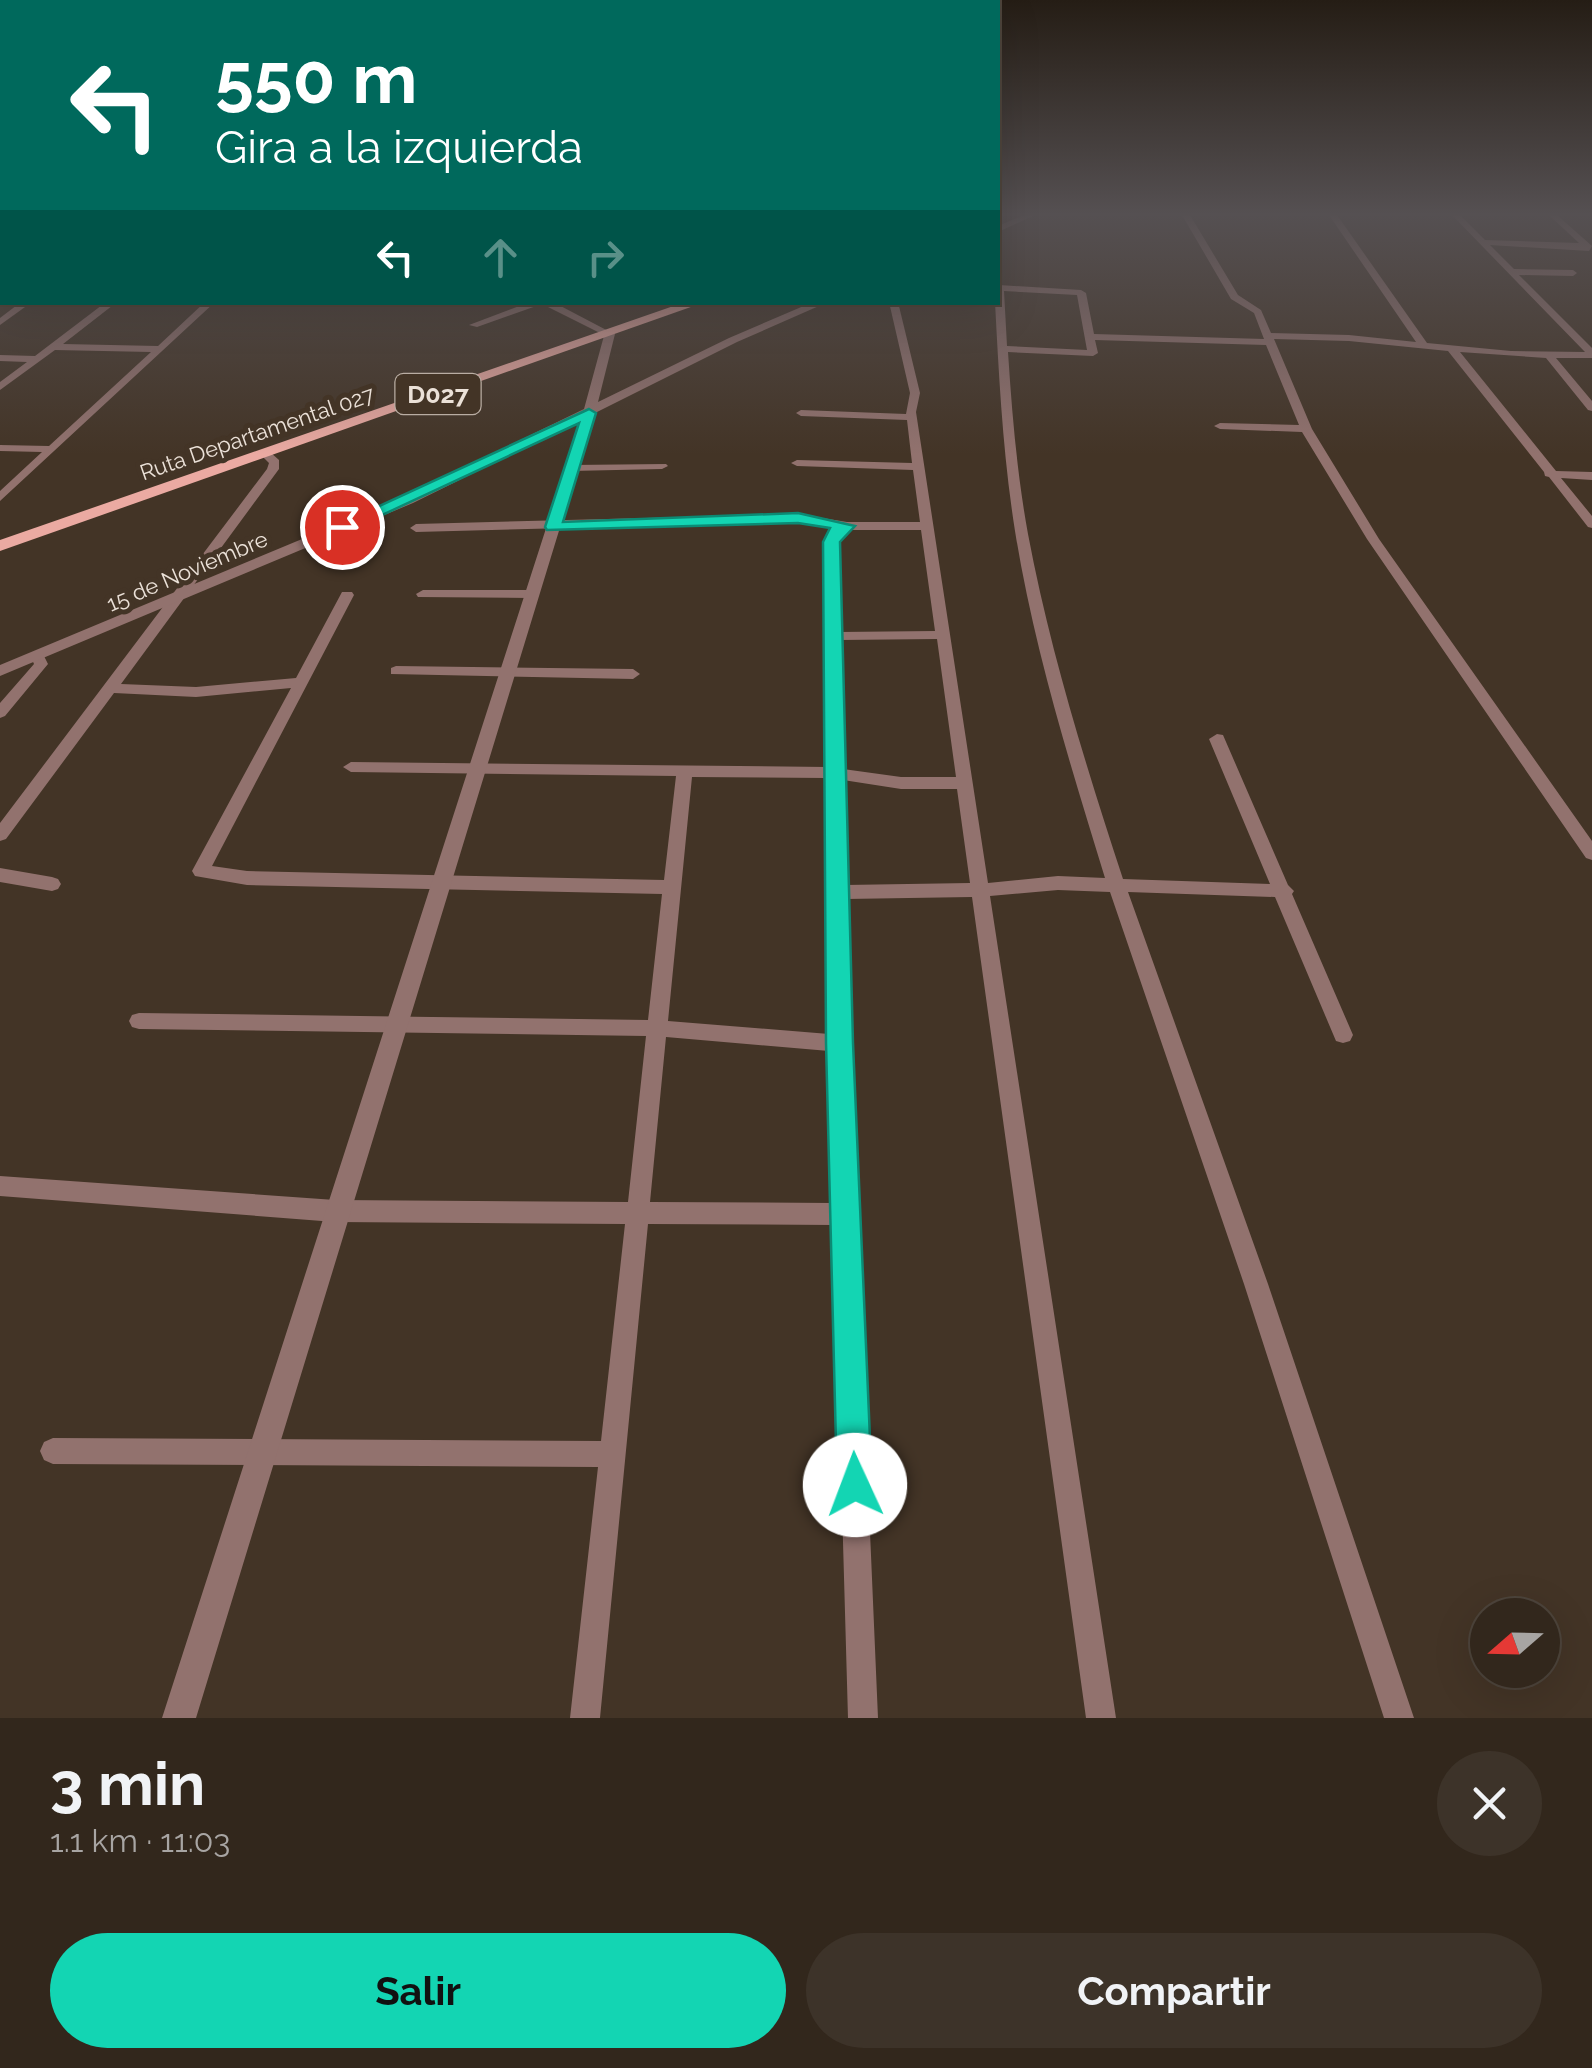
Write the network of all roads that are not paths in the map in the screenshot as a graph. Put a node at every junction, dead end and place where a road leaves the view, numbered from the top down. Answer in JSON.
{"nodes":[{"id":1,"x":1082,"y":295,"type":"edge"},
{"id":2,"x":1233,"y":295,"type":"edge"},
{"id":3,"x":1389,"y":295,"type":"edge"},
{"id":4,"x":1533,"y":295,"type":"edge"},
{"id":5,"x":24,"y":305,"type":"edge"},
{"id":6,"x":109,"y":305,"type":"edge"},
{"id":7,"x":208,"y":305,"type":"edge"},
{"id":8,"x":539,"y":305,"type":"edge"},
{"id":9,"x":550,"y":305,"type":"edge"},
{"id":10,"x":691,"y":305,"type":"edge"},
{"id":11,"x":816,"y":305,"type":"edge"},
{"id":12,"x":895,"y":305,"type":"edge"},
{"id":13,"x":999,"y":305,"type":"edge"},
{"id":14,"x":0,"y":322,"type":"edge"},
{"id":15,"x":474,"y":325,"type":"dead end"},
{"id":16,"x":610,"y":334,"type":"junction"},
{"id":17,"x":1088,"y":336,"type":"junction"},
{"id":18,"x":1269,"y":339,"type":"junction"},
{"id":19,"x":1424,"y":346,"type":"junction"},
{"id":20,"x":59,"y":347,"type":"junction"},
{"id":21,"x":1451,"y":348,"type":"junction"},
{"id":22,"x":160,"y":349,"type":"junction"},
{"id":23,"x":1002,"y":349,"type":"junction"},
{"id":24,"x":1592,"y":354,"type":"edge"},
{"id":25,"x":1550,"y":357,"type":"junction"},
{"id":26,"x":0,"y":358,"type":"edge"},
{"id":27,"x":37,"y":359,"type":"junction"},
{"id":28,"x":0,"y":386,"type":"edge"},
{"id":29,"x":0,"y":398,"type":"edge"},
{"id":30,"x":1592,"y":408,"type":"edge"},
{"id":31,"x":589,"y":413,"type":"junction"},
{"id":32,"x":801,"y":413,"type":"dead end"},
{"id":33,"x":911,"y":416,"type":"junction"},
{"id":34,"x":1220,"y":426,"type":"dead end"},
{"id":35,"x":1306,"y":429,"type":"junction"},
{"id":36,"x":0,"y":448,"type":"edge"},
{"id":37,"x":52,"y":449,"type":"junction"},
{"id":38,"x":266,"y":454,"type":"junction"},
{"id":39,"x":798,"y":463,"type":"dead end"},
{"id":40,"x":662,"y":466,"type":"dead end"},
{"id":41,"x":918,"y":467,"type":"junction"},
{"id":42,"x":571,"y":468,"type":"junction"},
{"id":43,"x":1548,"y":474,"type":"junction"},
{"id":44,"x":1592,"y":476,"type":"edge"},
{"id":45,"x":0,"y":497,"type":"edge"},
{"id":46,"x":1592,"y":524,"type":"edge"},
{"id":47,"x":847,"y":526,"type":"junction"},
{"id":48,"x":928,"y":526,"type":"junction"},
{"id":49,"x":553,"y":527,"type":"junction"},
{"id":50,"x":416,"y":528,"type":"dead end"},
{"id":51,"x":0,"y":546,"type":"edge"},
{"id":52,"x":423,"y":594,"type":"dead end"},
{"id":53,"x":532,"y":594,"type":"junction"},
{"id":54,"x":348,"y":595,"type":"dead end"},
{"id":55,"x":179,"y":596,"type":"junction"},
{"id":56,"x":944,"y":634,"type":"junction"},
{"id":57,"x":833,"y":636,"type":"junction"},
{"id":58,"x":38,"y":655,"type":"junction"},
{"id":59,"x":0,"y":671,"type":"edge"},
{"id":60,"x":396,"y":671,"type":"dead end"},
{"id":61,"x":507,"y":672,"type":"junction"},
{"id":62,"x":632,"y":674,"type":"dead end"},
{"id":63,"x":302,"y":682,"type":"junction"},
{"id":64,"x":110,"y":688,"type":"junction"},
{"id":65,"x":0,"y":713,"type":"edge"},
{"id":66,"x":1217,"y":739,"type":"dead end"},
{"id":67,"x":351,"y":767,"type":"dead end"},
{"id":68,"x":476,"y":770,"type":"junction"},
{"id":69,"x":835,"y":773,"type":"junction"},
{"id":70,"x":684,"y":774,"type":"junction"},
{"id":71,"x":966,"y":783,"type":"junction"},
{"id":72,"x":0,"y":835,"type":"edge"},
{"id":73,"x":1592,"y":854,"type":"edge"},
{"id":74,"x":0,"y":875,"type":"edge"},
{"id":75,"x":441,"y":882,"type":"junction"},
{"id":76,"x":52,"y":884,"type":"dead end"},
{"id":77,"x":1116,"y":886,"type":"junction"},
{"id":78,"x":670,"y":887,"type":"junction"},
{"id":79,"x":981,"y":890,"type":"junction"},
{"id":80,"x":1285,"y":891,"type":"junction"},
{"id":81,"x":837,"y":892,"type":"junction"},
{"id":82,"x":139,"y":1021,"type":"dead end"},
{"id":83,"x":396,"y":1025,"type":"junction"},
{"id":84,"x":656,"y":1028,"type":"junction"},
{"id":85,"x":1342,"y":1035,"type":"dead end"},
{"id":86,"x":840,"y":1043,"type":"junction"},
{"id":87,"x":0,"y":1186,"type":"edge"},
{"id":88,"x":338,"y":1211,"type":"junction"},
{"id":89,"x":637,"y":1211,"type":"junction"},
{"id":90,"x":845,"y":1214,"type":"junction"},
{"id":91,"x":53,"y":1450,"type":"dead end"},
{"id":92,"x":263,"y":1450,"type":"junction"},
{"id":93,"x":612,"y":1454,"type":"junction"},
{"id":94,"x":178,"y":1718,"type":"edge"},
{"id":95,"x":585,"y":1718,"type":"edge"},
{"id":96,"x":863,"y":1718,"type":"edge"},
{"id":97,"x":1101,"y":1718,"type":"edge"},
{"id":98,"x":1398,"y":1718,"type":"edge"}],
"edges":[{"from":1,"to":17,"type":"street"},
{"from":2,"to":18,"type":"street"},
{"from":3,"to":19,"type":"street"},
{"from":4,"to":24,"type":"street"},
{"from":5,"to":14,"type":"street"},
{"from":6,"to":20,"type":"street"},
{"from":7,"to":22,"type":"street"},
{"from":8,"to":15,"type":"street"},
{"from":9,"to":16,"type":"street"},
{"from":10,"to":16,"type":"main road","name":"Ruta Departamental 027","number":"D027"},
{"from":11,"to":31,"type":"street","name":"15 de Noviembre"},
{"from":12,"to":33,"type":"street"},
{"from":13,"to":23,"type":"street"},
{"from":16,"to":31,"type":"street"},
{"from":16,"to":38,"type":"main road","name":"Ruta Departamental 027","number":"D027"},
{"from":17,"to":18,"type":"street"},
{"from":17,"to":23,"type":"street"},
{"from":18,"to":19,"type":"street"},
{"from":18,"to":35,"type":"street"},
{"from":19,"to":21,"type":"street"},
{"from":20,"to":22,"type":"street"},
{"from":20,"to":27,"type":"street"},
{"from":20,"to":29,"type":"street"},
{"from":21,"to":25,"type":"street"},
{"from":21,"to":43,"type":"street"},
{"from":22,"to":37,"type":"street"},
{"from":23,"to":77,"type":"street"},
{"from":24,"to":25,"type":"street"},
{"from":25,"to":30,"type":"street"},
{"from":26,"to":27,"type":"street"},
{"from":27,"to":28,"type":"street"},
{"from":31,"to":42,"type":"street"},
{"from":31,"to":55,"type":"street","name":"15 de Noviembre"},
{"from":32,"to":33,"type":"street"},
{"from":33,"to":41,"type":"street"},
{"from":34,"to":35,"type":"street"},
{"from":35,"to":73,"type":"street"},
{"from":36,"to":37,"type":"street"},
{"from":37,"to":45,"type":"street"},
{"from":38,"to":51,"type":"main road","name":"Ruta Departamental 027","number":"D027"},
{"from":38,"to":55,"type":"street"},
{"from":39,"to":41,"type":"street"},
{"from":40,"to":42,"type":"street"},
{"from":41,"to":48,"type":"street"},
{"from":42,"to":49,"type":"street"},
{"from":43,"to":44,"type":"street"},
{"from":43,"to":46,"type":"street"},
{"from":47,"to":48,"type":"street"},
{"from":47,"to":49,"type":"street"},
{"from":47,"to":57,"type":"street"},
{"from":48,"to":56,"type":"street"},
{"from":49,"to":50,"type":"street"},
{"from":49,"to":53,"type":"street"},
{"from":52,"to":53,"type":"street"},
{"from":53,"to":61,"type":"street"},
{"from":54,"to":63,"type":"street"},
{"from":55,"to":58,"type":"street","name":"15 de Noviembre"},
{"from":55,"to":64,"type":"street"},
{"from":56,"to":57,"type":"street"},
{"from":56,"to":71,"type":"street"},
{"from":57,"to":69,"type":"street"},
{"from":58,"to":59,"type":"street","name":"15 de Noviembre"},
{"from":58,"to":65,"type":"street"},
{"from":60,"to":61,"type":"street"},
{"from":61,"to":62,"type":"street"},
{"from":61,"to":68,"type":"street"},
{"from":63,"to":64,"type":"street"},
{"from":63,"to":75,"type":"street"},
{"from":64,"to":72,"type":"street"},
{"from":66,"to":80,"type":"street"},
{"from":67,"to":68,"type":"street"},
{"from":68,"to":70,"type":"street"},
{"from":68,"to":75,"type":"street"},
{"from":69,"to":70,"type":"street"},
{"from":69,"to":71,"type":"street"},
{"from":69,"to":81,"type":"street"},
{"from":70,"to":78,"type":"street"},
{"from":71,"to":79,"type":"street"},
{"from":74,"to":76,"type":"street"},
{"from":75,"to":78,"type":"street"},
{"from":75,"to":83,"type":"street"},
{"from":77,"to":79,"type":"street"},
{"from":77,"to":80,"type":"street"},
{"from":77,"to":98,"type":"street"},
{"from":78,"to":84,"type":"street"},
{"from":79,"to":81,"type":"street"},
{"from":79,"to":97,"type":"street"},
{"from":80,"to":85,"type":"street"},
{"from":81,"to":86,"type":"street"},
{"from":82,"to":83,"type":"street"},
{"from":83,"to":84,"type":"street"},
{"from":83,"to":88,"type":"street"},
{"from":84,"to":86,"type":"street"},
{"from":84,"to":89,"type":"street"},
{"from":86,"to":90,"type":"street"},
{"from":87,"to":88,"type":"street"},
{"from":88,"to":89,"type":"street"},
{"from":88,"to":92,"type":"street"},
{"from":89,"to":90,"type":"street"},
{"from":89,"to":93,"type":"street"},
{"from":90,"to":96,"type":"street"},
{"from":91,"to":92,"type":"street"},
{"from":92,"to":93,"type":"street"},
{"from":92,"to":94,"type":"street"},
{"from":93,"to":95,"type":"street"}]}
